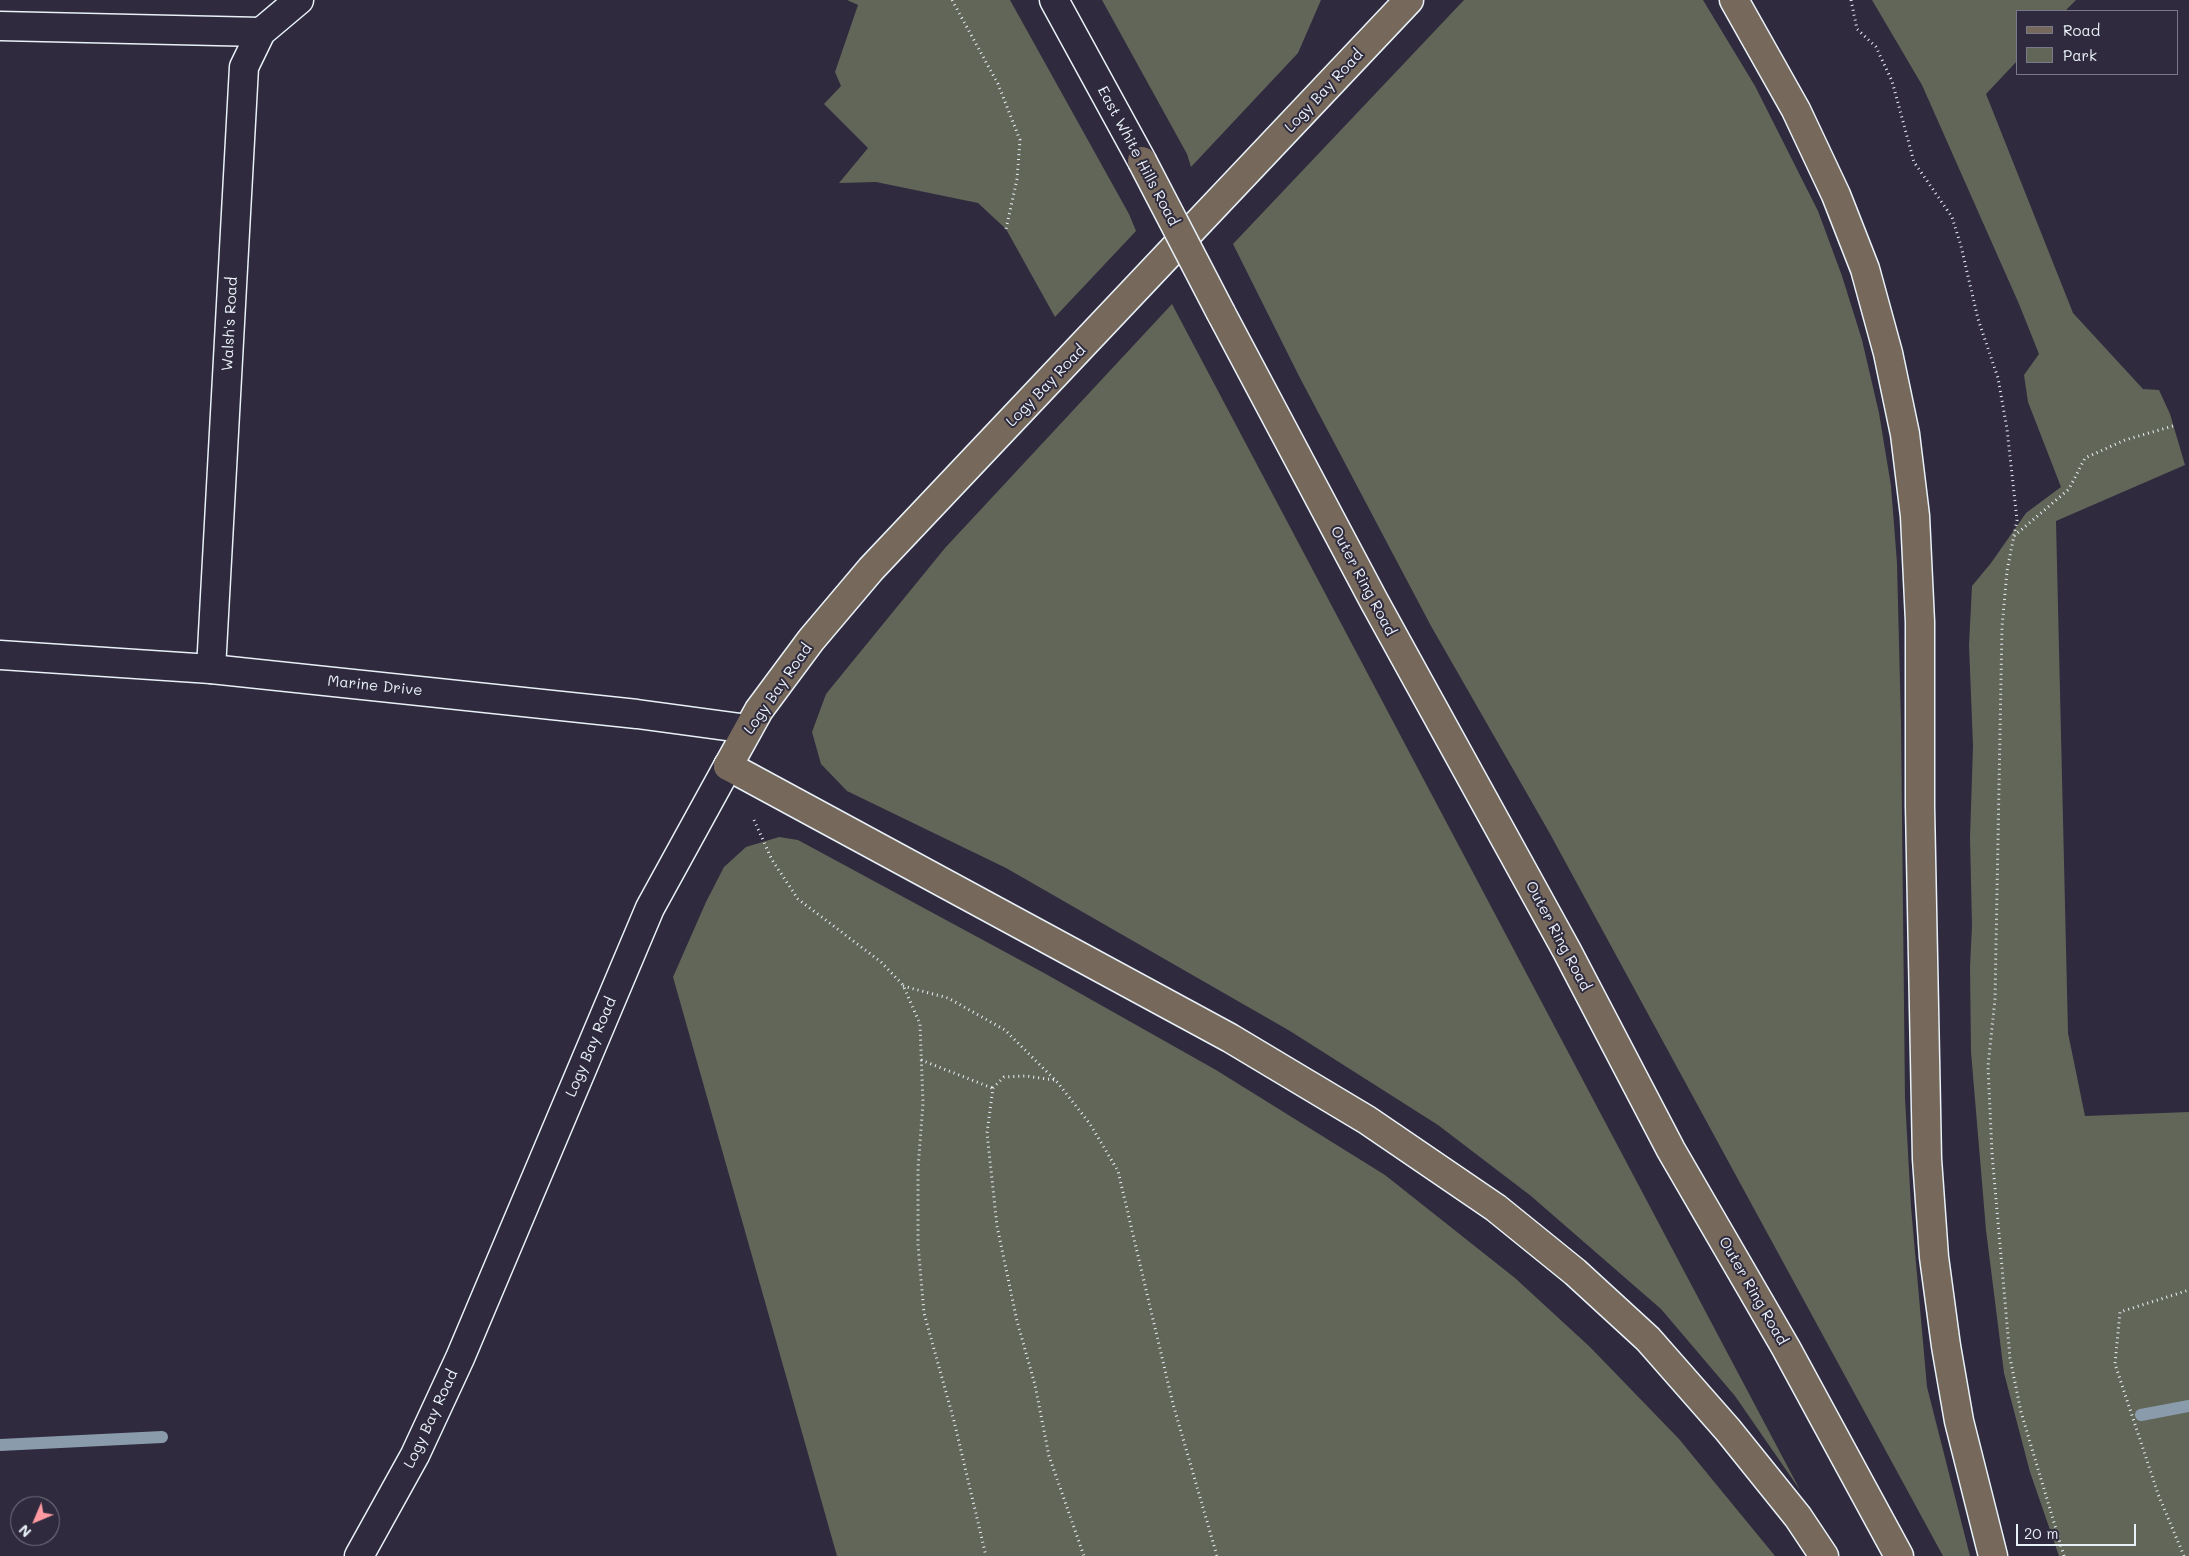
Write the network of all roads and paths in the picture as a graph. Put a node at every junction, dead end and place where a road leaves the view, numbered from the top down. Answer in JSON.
{"nodes":[{"id":1,"x":299,"y":0,"type":"edge"},
{"id":2,"x":952,"y":0,"type":"edge"},
{"id":3,"x":1054,"y":0,"type":"edge"},
{"id":4,"x":1409,"y":0,"type":"edge"},
{"id":5,"x":1734,"y":0,"type":"edge"},
{"id":6,"x":1851,"y":0,"type":"edge"},
{"id":7,"x":0,"y":26,"type":"edge"},
{"id":8,"x":260,"y":32,"type":"junction"},
{"id":9,"x":1142,"y":161,"type":"joint"},
{"id":10,"x":1006,"y":230,"type":"dead end"},
{"id":11,"x":1221,"y":313,"type":"joint"},
{"id":12,"x":2173,"y":426,"type":"dead end"},
{"id":13,"x":2013,"y":537,"type":"junction"},
{"id":14,"x":0,"y":655,"type":"edge"},
{"id":15,"x":211,"y":669,"type":"junction"},
{"id":16,"x":748,"y":729,"type":"junction"},
{"id":17,"x":728,"y":766,"type":"junction"},
{"id":18,"x":752,"y":817,"type":"dead end"},
{"id":19,"x":903,"y":985,"type":"junction"},
{"id":20,"x":921,"y":1060,"type":"junction"},
{"id":21,"x":1054,"y":1080,"type":"junction"},
{"id":22,"x":992,"y":1088,"type":"junction"},
{"id":23,"x":2189,"y":1290,"type":"edge"},
{"id":24,"x":359,"y":1556,"type":"edge"},
{"id":25,"x":986,"y":1556,"type":"edge"},
{"id":26,"x":1084,"y":1556,"type":"edge"},
{"id":27,"x":1217,"y":1556,"type":"edge"},
{"id":28,"x":1824,"y":1556,"type":"edge"},
{"id":29,"x":1899,"y":1556,"type":"edge"},
{"id":30,"x":1993,"y":1556,"type":"edge"},
{"id":31,"x":2064,"y":1556,"type":"edge"},
{"id":32,"x":2184,"y":1556,"type":"edge"}],
"edges":[{"from":1,"to":8,"type":"street","name":"Walsh's Road"},
{"from":2,"to":10,"type":"path"},
{"from":3,"to":9,"type":"street","name":"East White Hills Road"},
{"from":4,"to":16,"type":"main road","name":"Logy Bay Road"},
{"from":5,"to":30,"type":"main road"},
{"from":6,"to":13,"type":"path"},
{"from":7,"to":8,"type":"street"},
{"from":8,"to":15,"type":"street","name":"Walsh's Road"},
{"from":9,"to":11,"type":"main road","name":"East White Hills Road","bridge":true},
{"from":11,"to":29,"type":"main road","name":"Outer Ring Road"},
{"from":12,"to":13,"type":"path"},
{"from":13,"to":31,"type":"path"},
{"from":14,"to":15,"type":"street","name":"Marine Drive"},
{"from":15,"to":16,"type":"street","name":"Marine Drive"},
{"from":16,"to":17,"type":"main road","name":"Logy Bay Road"},
{"from":17,"to":24,"type":"street","name":"Logy Bay Road"},
{"from":17,"to":28,"type":"main road"},
{"from":18,"to":19,"type":"path"},
{"from":19,"to":20,"type":"path"},
{"from":19,"to":21,"type":"path"},
{"from":20,"to":22,"type":"path"},
{"from":20,"to":25,"type":"path"},
{"from":21,"to":22,"type":"path"},
{"from":21,"to":27,"type":"path"},
{"from":22,"to":26,"type":"path"},
{"from":23,"to":32,"type":"path"}]}
